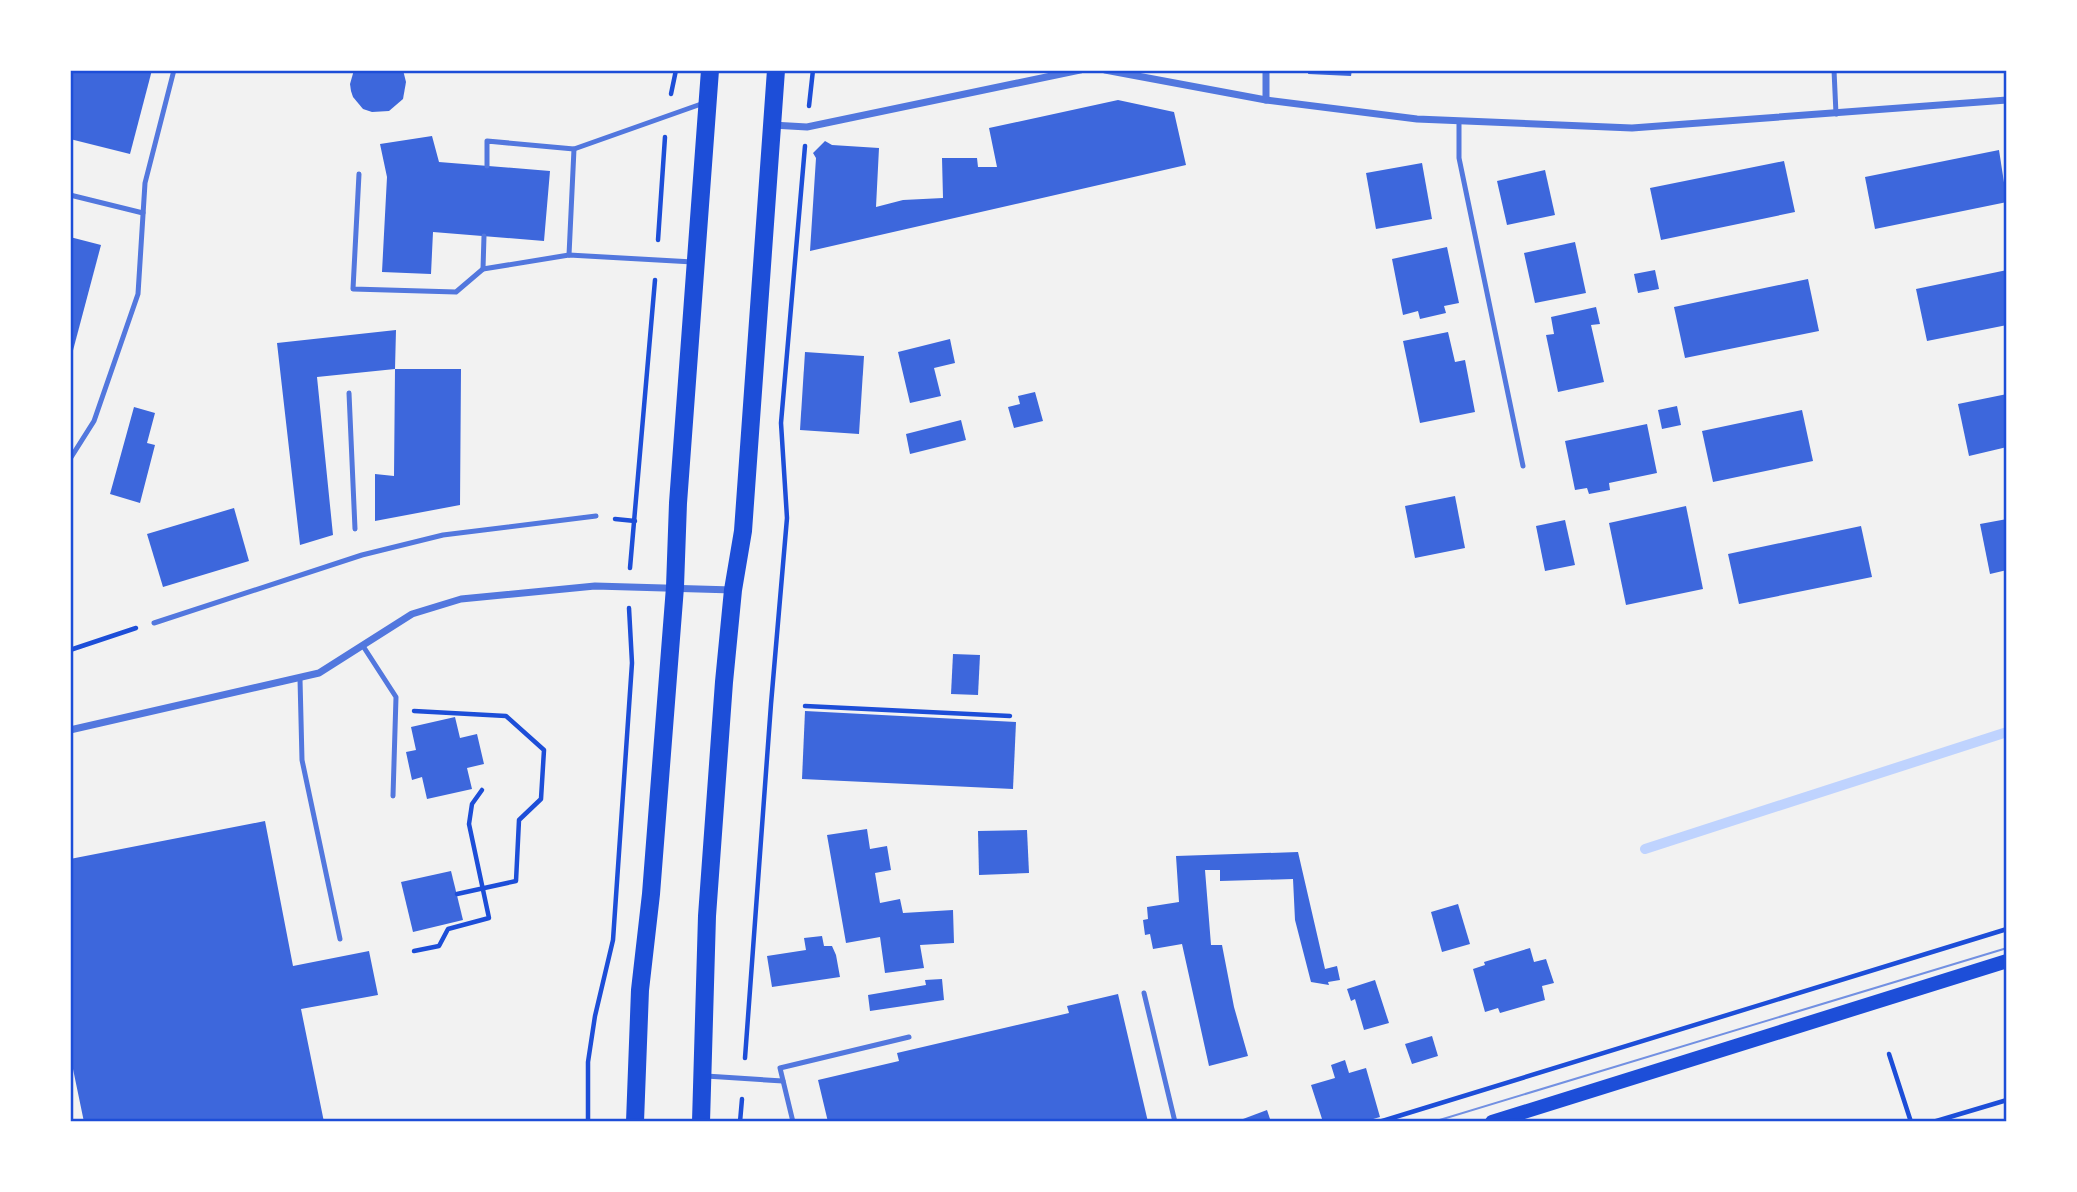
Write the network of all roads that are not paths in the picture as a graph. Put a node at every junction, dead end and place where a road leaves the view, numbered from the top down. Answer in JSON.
{"nodes":[{"id":1,"x":174,"y":70,"type":"edge"},
{"id":2,"x":710,"y":70,"type":"edge"},
{"id":3,"x":776,"y":70,"type":"edge"},
{"id":4,"x":1080,"y":70,"type":"edge"},
{"id":5,"x":1105,"y":70,"type":"edge"},
{"id":6,"x":1266,"y":70,"type":"edge"},
{"id":7,"x":1834,"y":70,"type":"edge"},
{"id":8,"x":1266,"y":100,"type":"junction"},
{"id":9,"x":2007,"y":100,"type":"edge"},
{"id":10,"x":707,"y":102,"type":"junction"},
{"id":11,"x":1836,"y":114,"type":"junction"},
{"id":12,"x":1459,"y":122,"type":"junction"},
{"id":13,"x":772,"y":125,"type":"junction"},
{"id":14,"x":574,"y":149,"type":"junction"},
{"id":15,"x":487,"y":166,"type":"dead end"},
{"id":16,"x":359,"y":174,"type":"dead end"},
{"id":17,"x":70,"y":195,"type":"edge"},
{"id":18,"x":143,"y":214,"type":"junction"},
{"id":19,"x":484,"y":236,"type":"dead end"},
{"id":20,"x":569,"y":255,"type":"junction"},
{"id":21,"x":696,"y":262,"type":"junction"},
{"id":22,"x":483,"y":269,"type":"junction"},
{"id":23,"x":349,"y":393,"type":"dead end"},
{"id":24,"x":70,"y":459,"type":"edge"},
{"id":25,"x":1523,"y":466,"type":"dead end"},
{"id":26,"x":596,"y":516,"type":"dead end"},
{"id":27,"x":355,"y":529,"type":"dead end"},
{"id":28,"x":675,"y":587,"type":"junction"},
{"id":29,"x":733,"y":590,"type":"junction"},
{"id":30,"x":154,"y":623,"type":"road end"},
{"id":31,"x":363,"y":646,"type":"junction"},
{"id":32,"x":300,"y":679,"type":"junction"},
{"id":33,"x":70,"y":730,"type":"edge"},
{"id":34,"x":393,"y":796,"type":"dead end"},
{"id":35,"x":340,"y":939,"type":"dead end"},
{"id":36,"x":2007,"y":961,"type":"edge"},
{"id":37,"x":1144,"y":993,"type":"dead end"},
{"id":38,"x":909,"y":1037,"type":"dead end"},
{"id":39,"x":703,"y":1076,"type":"junction"},
{"id":40,"x":783,"y":1080,"type":"junction"},
{"id":41,"x":635,"y":1122,"type":"edge"},
{"id":42,"x":701,"y":1122,"type":"edge"},
{"id":43,"x":793,"y":1122,"type":"edge"},
{"id":44,"x":1175,"y":1122,"type":"edge"},
{"id":45,"x":1492,"y":1122,"type":"edge"}],
"edges":[{"from":1,"to":18,"type":"lane"},
{"from":2,"to":10,"type":"main road"},
{"from":3,"to":13,"type":"main road"},
{"from":4,"to":13,"type":"street"},
{"from":5,"to":8,"type":"street"},
{"from":6,"to":8,"type":"street"},
{"from":7,"to":11,"type":"lane"},
{"from":8,"to":12,"type":"street"},
{"from":9,"to":11,"type":"street"},
{"from":10,"to":14,"type":"lane"},
{"from":10,"to":21,"type":"main road"},
{"from":11,"to":12,"type":"street"},
{"from":12,"to":25,"type":"lane"},
{"from":13,"to":29,"type":"main road"},
{"from":14,"to":15,"type":"lane"},
{"from":14,"to":20,"type":"lane"},
{"from":16,"to":22,"type":"lane"},
{"from":17,"to":18,"type":"lane"},
{"from":18,"to":24,"type":"lane"},
{"from":19,"to":22,"type":"lane"},
{"from":20,"to":21,"type":"lane"},
{"from":20,"to":22,"type":"lane"},
{"from":21,"to":28,"type":"main road"},
{"from":23,"to":27,"type":"lane"},
{"from":26,"to":30,"type":"lane"},
{"from":28,"to":29,"type":"street"},
{"from":28,"to":31,"type":"street"},
{"from":28,"to":41,"type":"main road"},
{"from":29,"to":39,"type":"main road"},
{"from":31,"to":32,"type":"street"},
{"from":31,"to":34,"type":"lane"},
{"from":32,"to":33,"type":"street"},
{"from":32,"to":35,"type":"lane"},
{"from":36,"to":45,"type":"main road"},
{"from":37,"to":44,"type":"lane"},
{"from":38,"to":40,"type":"lane"},
{"from":39,"to":40,"type":"lane"},
{"from":39,"to":42,"type":"main road"},
{"from":40,"to":43,"type":"lane"}]}
